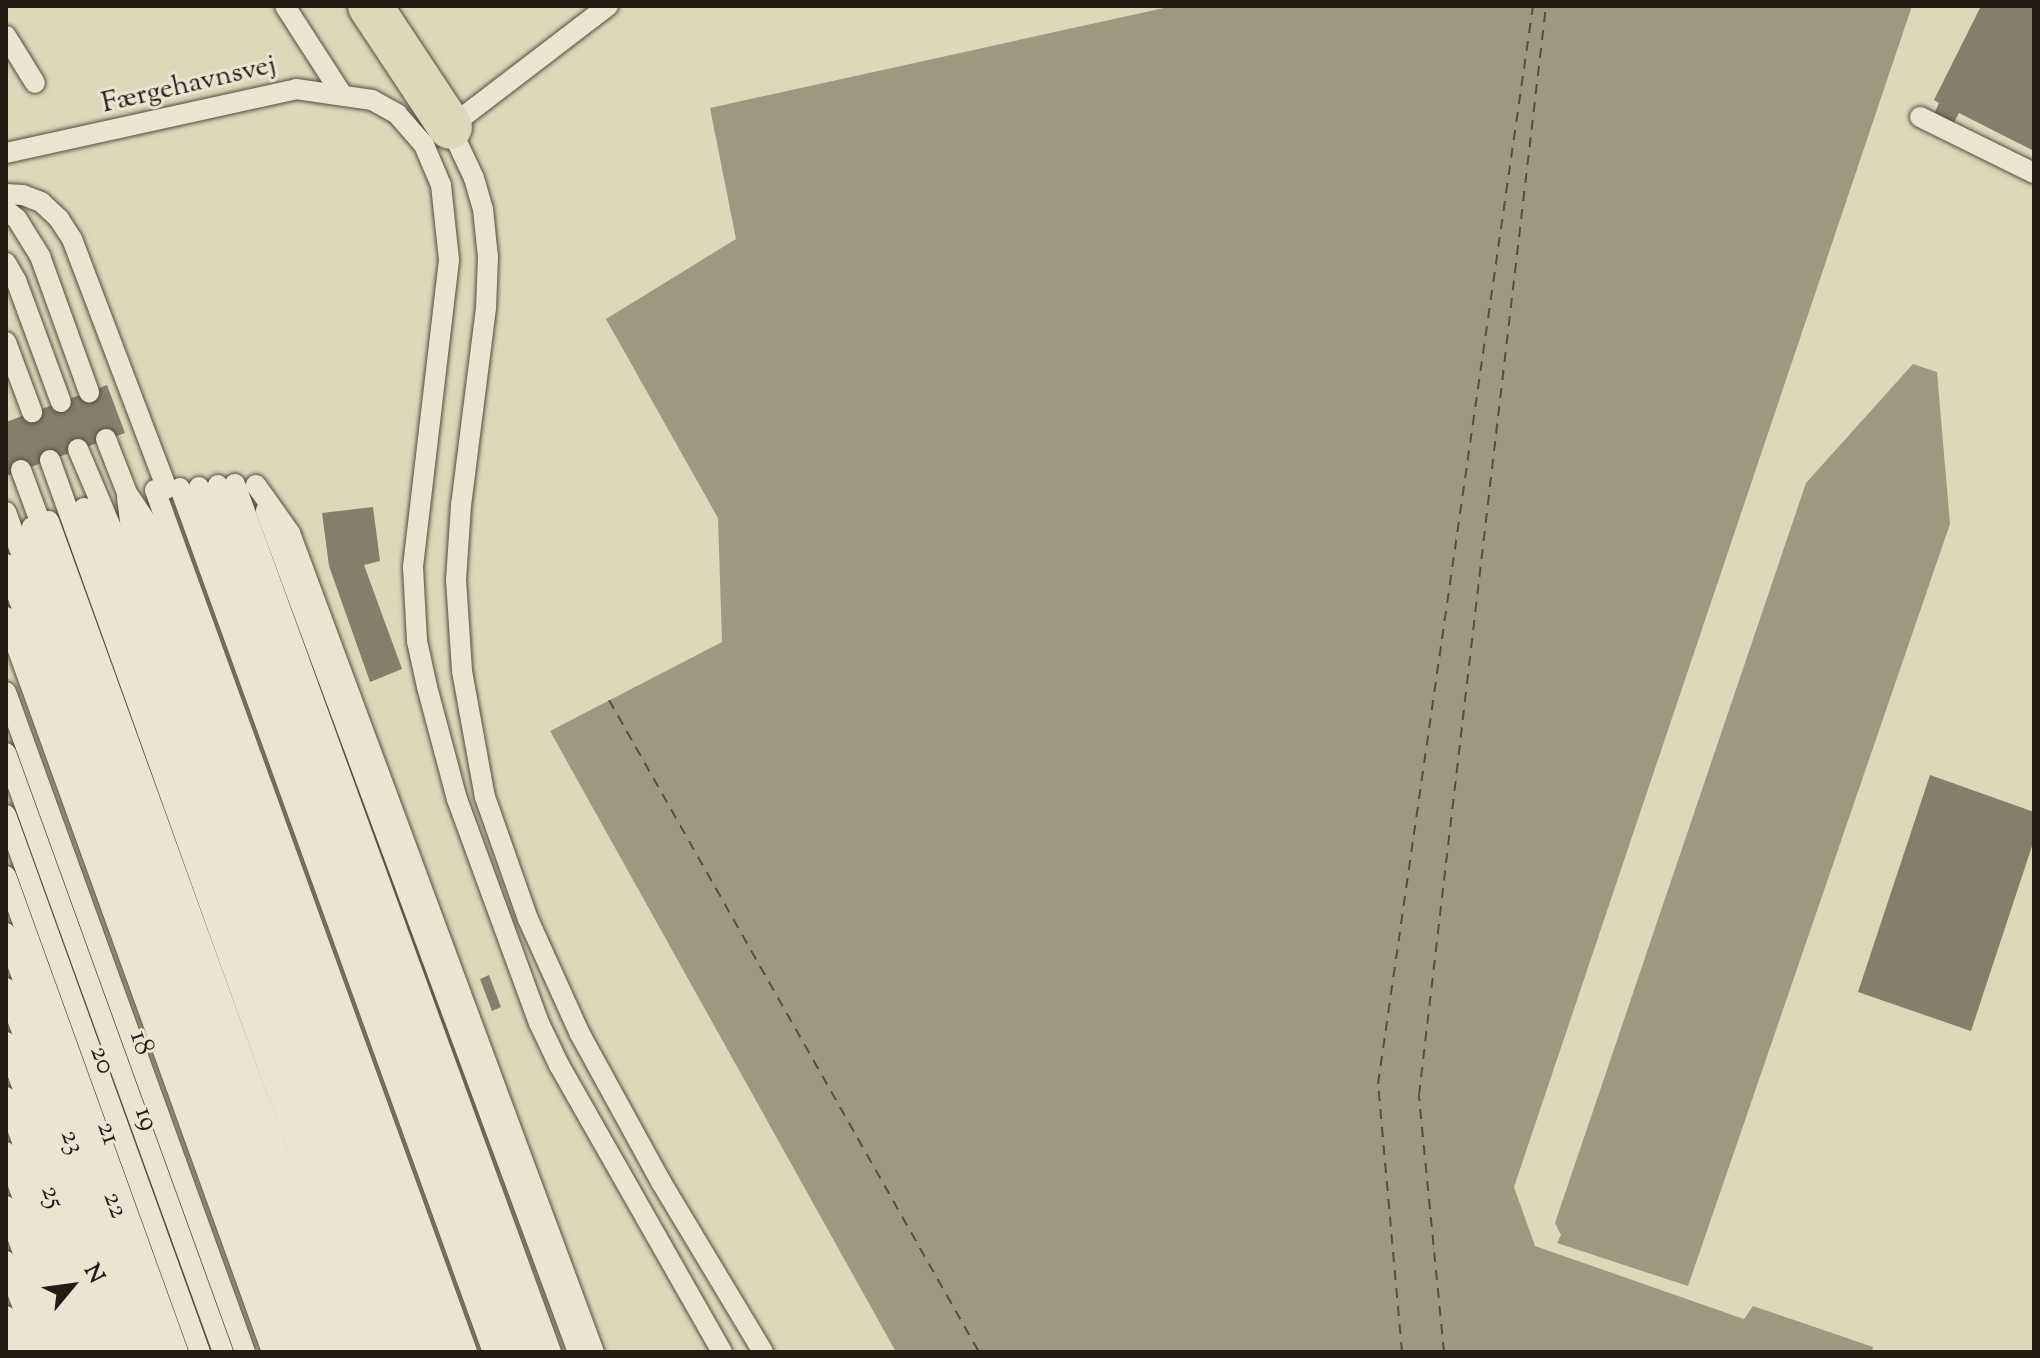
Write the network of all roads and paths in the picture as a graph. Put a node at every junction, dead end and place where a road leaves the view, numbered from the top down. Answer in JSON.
{"nodes":[{"id":1,"x":285,"y":6,"type":"edge"},
{"id":2,"x":370,"y":6,"type":"edge"},
{"id":3,"x":608,"y":6,"type":"edge"},
{"id":4,"x":6,"y":36,"type":"edge"},
{"id":5,"x":35,"y":83,"type":"dead end"},
{"id":6,"x":341,"y":93,"type":"junction"},
{"id":7,"x":1920,"y":117,"type":"dead end"},
{"id":8,"x":437,"y":136,"type":"junction"},
{"id":9,"x":6,"y":153,"type":"edge"},
{"id":10,"x":2034,"y":173,"type":"edge"},
{"id":11,"x":6,"y":194,"type":"edge"},
{"id":12,"x":6,"y":210,"type":"edge"},
{"id":13,"x":6,"y":263,"type":"edge"},
{"id":14,"x":6,"y":342,"type":"edge"},
{"id":15,"x":89,"y":392,"type":"dead end"},
{"id":16,"x":61,"y":402,"type":"dead end"},
{"id":17,"x":32,"y":412,"type":"dead end"},
{"id":18,"x":106,"y":439,"type":"dead end"},
{"id":19,"x":78,"y":449,"type":"dead end"},
{"id":20,"x":50,"y":460,"type":"dead end"},
{"id":21,"x":21,"y":470,"type":"dead end"},
{"id":22,"x":256,"y":485,"type":"junction"},
{"id":23,"x":192,"y":487,"type":"junction"},
{"id":24,"x":127,"y":493,"type":"junction"},
{"id":25,"x":84,"y":508,"type":"junction"},
{"id":26,"x":6,"y":512,"type":"edge"},
{"id":27,"x":29,"y":528,"type":"edge"},
{"id":28,"x":6,"y":564,"type":"edge"},
{"id":29,"x":6,"y":617,"type":"edge"},
{"id":30,"x":6,"y":692,"type":"edge"},
{"id":31,"x":6,"y":753,"type":"edge"},
{"id":32,"x":6,"y":815,"type":"edge"},
{"id":33,"x":6,"y":876,"type":"edge"},
{"id":34,"x":6,"y":933,"type":"edge"},
{"id":35,"x":6,"y":988,"type":"edge"},
{"id":36,"x":6,"y":1042,"type":"edge"},
{"id":37,"x":6,"y":1097,"type":"edge"},
{"id":38,"x":6,"y":1152,"type":"edge"},
{"id":39,"x":6,"y":1206,"type":"edge"},
{"id":40,"x":6,"y":1261,"type":"edge"},
{"id":41,"x":6,"y":1316,"type":"edge"},
{"id":42,"x":19,"y":1352,"type":"edge"},
{"id":43,"x":39,"y":1352,"type":"edge"},
{"id":44,"x":59,"y":1352,"type":"edge"},
{"id":45,"x":79,"y":1352,"type":"edge"},
{"id":46,"x":98,"y":1352,"type":"edge"},
{"id":47,"x":118,"y":1352,"type":"edge"},
{"id":48,"x":138,"y":1352,"type":"edge"},
{"id":49,"x":158,"y":1352,"type":"edge"},
{"id":50,"x":178,"y":1352,"type":"edge"},
{"id":51,"x":200,"y":1352,"type":"edge"},
{"id":52,"x":223,"y":1352,"type":"edge"},
{"id":53,"x":245,"y":1352,"type":"edge"},
{"id":54,"x":272,"y":1352,"type":"edge"},
{"id":55,"x":291,"y":1352,"type":"edge"},
{"id":56,"x":311,"y":1352,"type":"edge"},
{"id":57,"x":330,"y":1352,"type":"edge"},
{"id":58,"x":350,"y":1352,"type":"edge"},
{"id":59,"x":370,"y":1352,"type":"edge"},
{"id":60,"x":389,"y":1352,"type":"edge"},
{"id":61,"x":408,"y":1352,"type":"edge"},
{"id":62,"x":428,"y":1352,"type":"edge"},
{"id":63,"x":447,"y":1352,"type":"edge"},
{"id":64,"x":467,"y":1352,"type":"edge"},
{"id":65,"x":493,"y":1352,"type":"edge"},
{"id":66,"x":512,"y":1352,"type":"edge"},
{"id":67,"x":532,"y":1352,"type":"edge"},
{"id":68,"x":551,"y":1352,"type":"edge"},
{"id":69,"x":578,"y":1352,"type":"edge"},
{"id":70,"x":594,"y":1352,"type":"edge"},
{"id":71,"x":722,"y":1352,"type":"edge"},
{"id":72,"x":763,"y":1352,"type":"edge"}],
"edges":[{"from":1,"to":6,"type":"lane"},
{"from":2,"to":8,"type":"main road"},
{"from":3,"to":8,"type":"lane"},
{"from":4,"to":5,"type":"lane"},
{"from":6,"to":8,"type":"lane","name":"Færgehavnsvej"},
{"from":6,"to":9,"type":"lane","name":"Færgehavnsvej"},
{"from":7,"to":10,"type":"lane"},
{"from":8,"to":71,"type":"lane"},
{"from":8,"to":72,"type":"lane"},
{"from":11,"to":23,"type":"lane"},
{"from":12,"to":15,"type":"lane"},
{"from":13,"to":16,"type":"lane"},
{"from":14,"to":17,"type":"lane"},
{"from":18,"to":24,"type":"lane"},
{"from":19,"to":25,"type":"lane"},
{"from":20,"to":25,"type":"lane"},
{"from":21,"to":27,"type":"lane"},
{"from":22,"to":23,"type":"lane"},
{"from":22,"to":69,"type":"lane"},
{"from":22,"to":70,"type":"lane"},
{"from":23,"to":24,"type":"lane"},
{"from":23,"to":64,"type":"lane"},
{"from":23,"to":65,"type":"lane"},
{"from":23,"to":66,"type":"lane"},
{"from":23,"to":67,"type":"lane"},
{"from":23,"to":68,"type":"lane"},
{"from":24,"to":25,"type":"lane"},
{"from":24,"to":62,"type":"lane"},
{"from":24,"to":63,"type":"lane"},
{"from":25,"to":27,"type":"lane"},
{"from":25,"to":59,"type":"lane"},
{"from":25,"to":60,"type":"lane"},
{"from":25,"to":61,"type":"lane"},
{"from":26,"to":27,"type":"lane"},
{"from":27,"to":56,"type":"lane"},
{"from":27,"to":57,"type":"lane"},
{"from":27,"to":58,"type":"lane"},
{"from":28,"to":55,"type":"lane"},
{"from":29,"to":54,"type":"lane"},
{"from":30,"to":53,"type":"lane"},
{"from":31,"to":52,"type":"lane","name":"18"},
{"from":32,"to":51,"type":"lane","name":"19"},
{"from":33,"to":50,"type":"lane","name":"20"},
{"from":34,"to":49,"type":"lane","name":"21"},
{"from":35,"to":48,"type":"lane","name":"22"},
{"from":36,"to":47,"type":"lane","name":"23"},
{"from":37,"to":46,"type":"lane"},
{"from":38,"to":45,"type":"lane","name":"25"},
{"from":39,"to":44,"type":"lane"},
{"from":40,"to":43,"type":"lane"},
{"from":41,"to":42,"type":"lane"}]}
